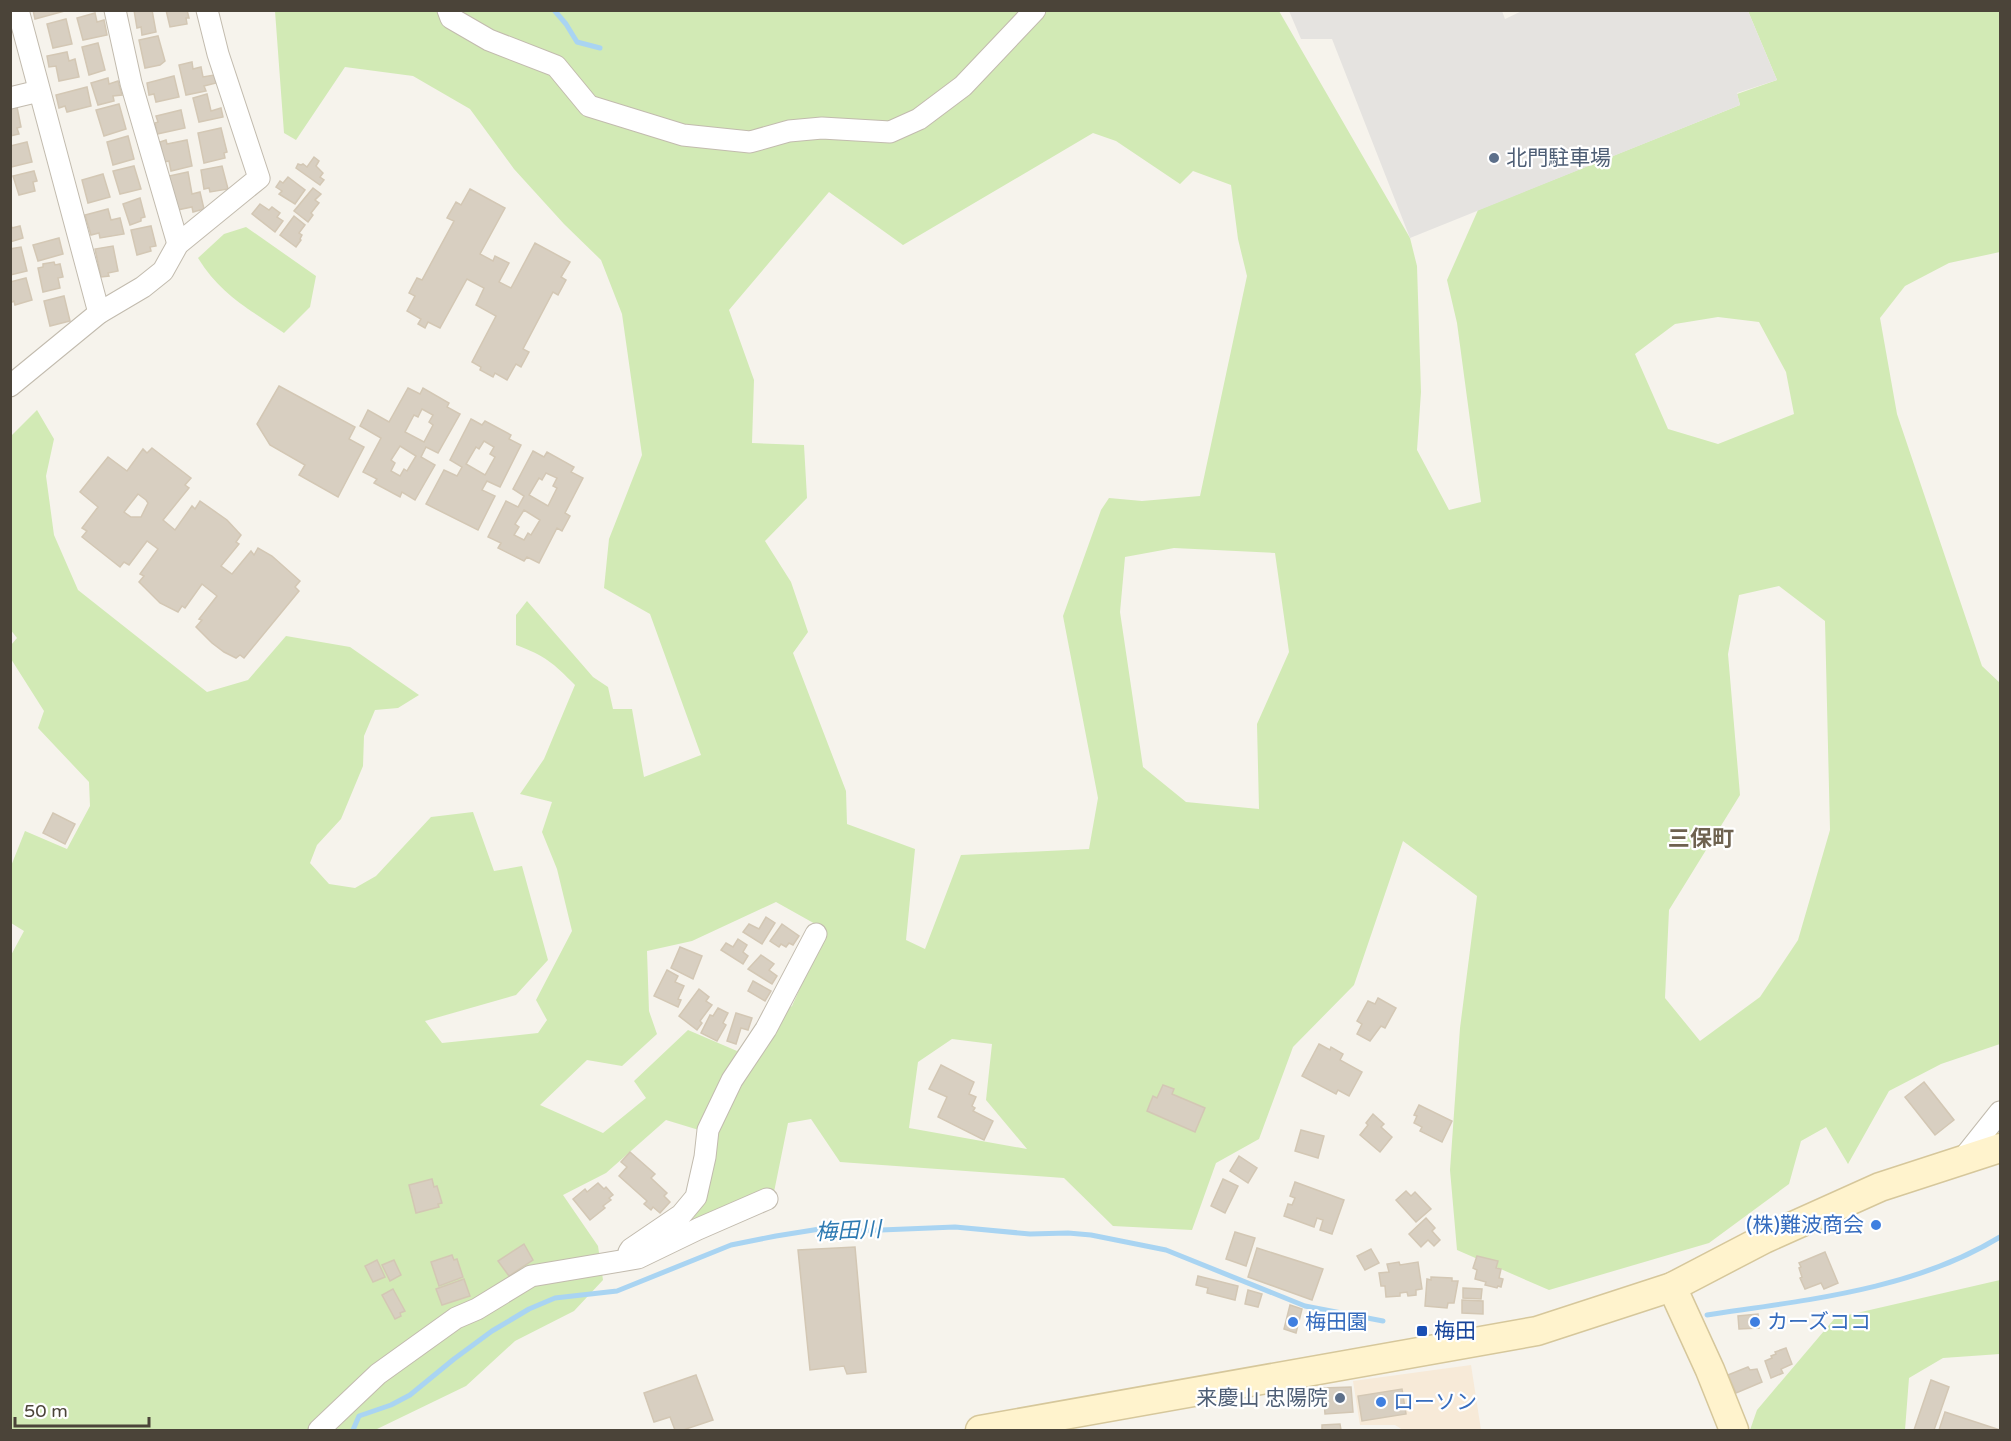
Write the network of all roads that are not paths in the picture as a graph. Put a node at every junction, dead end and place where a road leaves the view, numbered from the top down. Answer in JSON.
{"nodes":[{"id":1,"x":18,"y":10,"type":"edge"},
{"id":2,"x":115,"y":10,"type":"edge"},
{"id":3,"x":207,"y":10,"type":"edge"},
{"id":4,"x":448,"y":10,"type":"edge"},
{"id":5,"x":1035,"y":10,"type":"edge"},
{"id":6,"x":39,"y":91,"type":"junction"},
{"id":7,"x":10,"y":98,"type":"edge"},
{"id":8,"x":178,"y":244,"type":"junction"},
{"id":9,"x":99,"y":314,"type":"junction"},
{"id":10,"x":12,"y":377,"type":"edge"},
{"id":11,"x":816,"y":934,"type":"dead end"},
{"id":12,"x":2001,"y":1112,"type":"edge"},
{"id":13,"x":2001,"y":1148,"type":"edge"},
{"id":14,"x":1961,"y":1161,"type":"junction"},
{"id":15,"x":767,"y":1199,"type":"dead end"},
{"id":16,"x":624,"y":1260,"type":"junction"},
{"id":17,"x":1672,"y":1287,"type":"junction"},
{"id":18,"x":320,"y":1431,"type":"edge"},
{"id":19,"x":980,"y":1431,"type":"edge"},
{"id":20,"x":1734,"y":1431,"type":"edge"}],
"edges":[{"from":1,"to":6,"type":"street"},
{"from":2,"to":8,"type":"street"},
{"from":3,"to":8,"type":"street"},
{"from":4,"to":5,"type":"street"},
{"from":6,"to":7,"type":"street"},
{"from":6,"to":9,"type":"street"},
{"from":8,"to":9,"type":"street"},
{"from":9,"to":10,"type":"street"},
{"from":11,"to":16,"type":"street"},
{"from":12,"to":14,"type":"street"},
{"from":13,"to":14,"type":"street"},
{"from":14,"to":17,"type":"street"},
{"from":15,"to":16,"type":"street"},
{"from":16,"to":18,"type":"street"},
{"from":17,"to":19,"type":"street"},
{"from":17,"to":20,"type":"street"}]}
